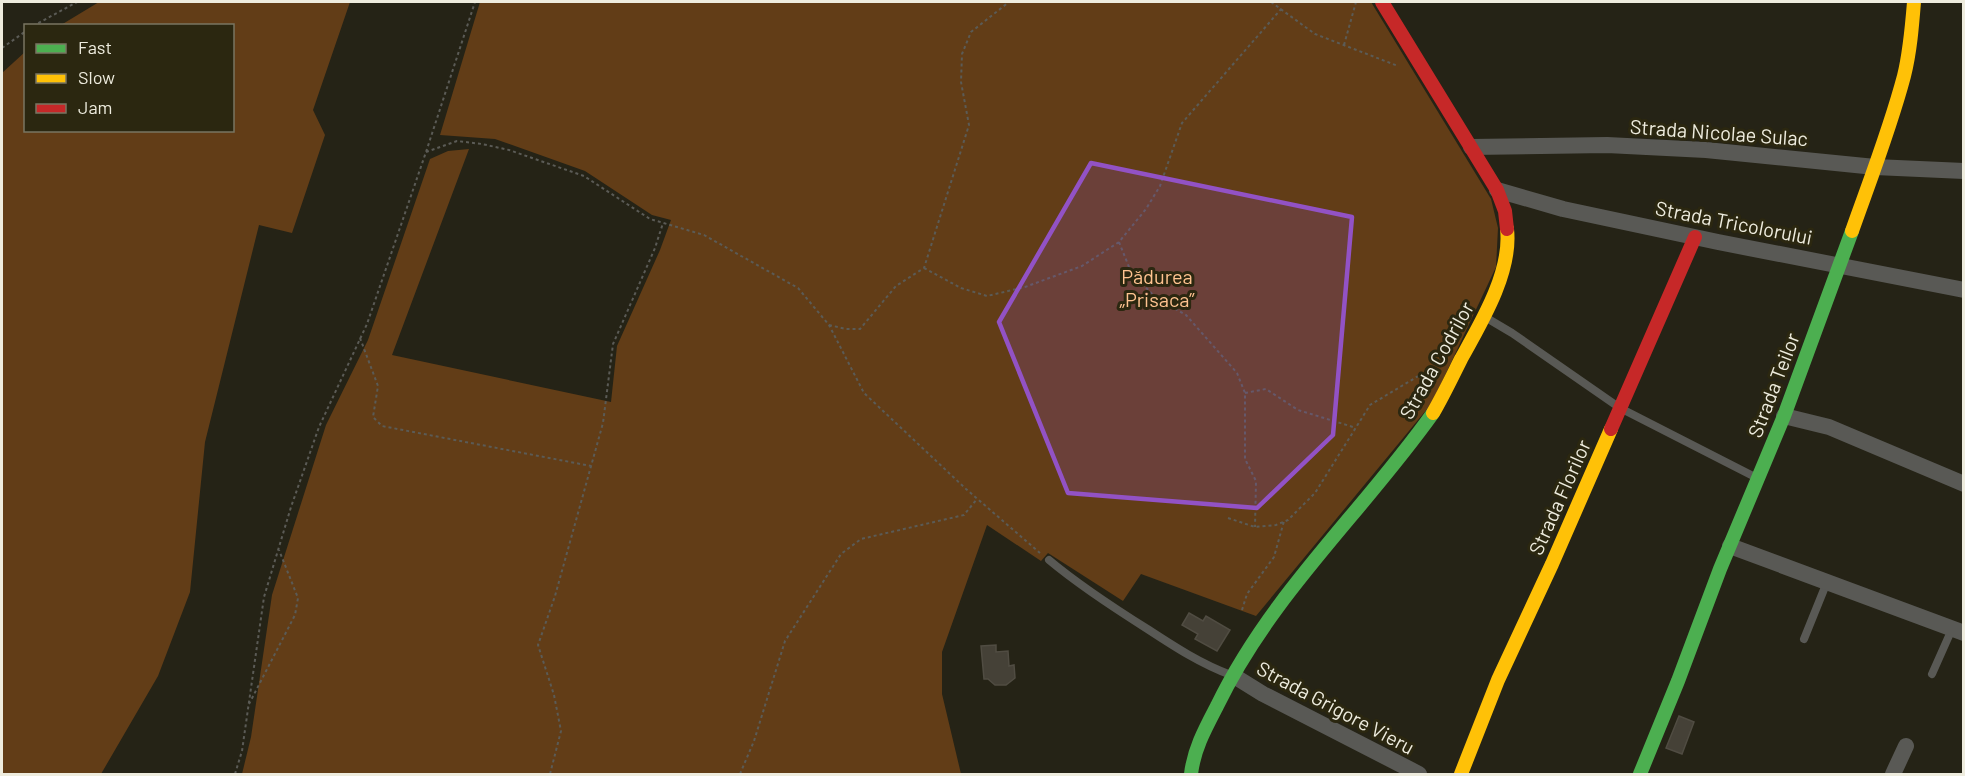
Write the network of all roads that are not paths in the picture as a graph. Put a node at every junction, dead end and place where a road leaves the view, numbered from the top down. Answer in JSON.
{"nodes":[{"id":1,"x":1382,"y":2,"type":"edge"},
{"id":2,"x":1914,"y":2,"type":"edge"},
{"id":3,"x":1470,"y":147,"type":"junction"},
{"id":4,"x":1875,"y":167,"type":"junction"},
{"id":5,"x":1964,"y":171,"type":"edge"},
{"id":6,"x":1497,"y":190,"type":"junction"},
{"id":7,"x":1695,"y":237,"type":"junction"},
{"id":8,"x":1839,"y":265,"type":"junction"},
{"id":9,"x":1964,"y":290,"type":"edge"},
{"id":10,"x":1484,"y":317,"type":"junction"},
{"id":11,"x":1620,"y":408,"type":"junction"},
{"id":12,"x":1784,"y":416,"type":"junction"},
{"id":13,"x":1758,"y":478,"type":"junction"},
{"id":14,"x":1964,"y":484,"type":"edge"},
{"id":15,"x":1730,"y":546,"type":"junction"},
{"id":16,"x":1049,"y":560,"type":"road end"},
{"id":17,"x":1827,"y":582,"type":"junction"},
{"id":18,"x":1958,"y":631,"type":"edge"},
{"id":19,"x":1804,"y":639,"type":"dead end"},
{"id":20,"x":1932,"y":674,"type":"dead end"},
{"id":21,"x":1234,"y":676,"type":"junction"},
{"id":22,"x":1906,"y":746,"type":"dead end"},
{"id":23,"x":1191,"y":774,"type":"edge"},
{"id":24,"x":1419,"y":774,"type":"edge"},
{"id":25,"x":1461,"y":774,"type":"edge"},
{"id":26,"x":1640,"y":774,"type":"edge"},
{"id":27,"x":1893,"y":774,"type":"edge"}],
"edges":[{"from":1,"to":3,"type":"street","name":"Strada Codrilor"},
{"from":2,"to":4,"type":"street","name":"Strada Teilor"},
{"from":3,"to":4,"type":"street","name":"Strada Nicolae Sulac"},
{"from":3,"to":6,"type":"street","name":"Strada Codrilor"},
{"from":4,"to":5,"type":"street","name":"Strada Nicolae Sulac"},
{"from":4,"to":8,"type":"street","name":"Strada Teilor"},
{"from":6,"to":7,"type":"street","name":"Strada Tricolorului"},
{"from":6,"to":10,"type":"street","name":"Strada Codrilor"},
{"from":7,"to":8,"type":"street","name":"Strada Tricolorului"},
{"from":7,"to":11,"type":"street","name":"Strada Florilor"},
{"from":8,"to":9,"type":"street","name":"Strada Tricolorului"},
{"from":8,"to":12,"type":"street","name":"Strada Teilor"},
{"from":10,"to":11,"type":"lane"},
{"from":10,"to":21,"type":"street","name":"Strada Codrilor"},
{"from":11,"to":13,"type":"lane"},
{"from":11,"to":25,"type":"street","name":"Strada Florilor"},
{"from":12,"to":13,"type":"street","name":"Strada Teilor"},
{"from":12,"to":14,"type":"street"},
{"from":13,"to":15,"type":"street","name":"Strada Teilor"},
{"from":15,"to":17,"type":"street"},
{"from":15,"to":26,"type":"street","name":"Strada Teilor"},
{"from":16,"to":21,"type":"lane"},
{"from":17,"to":18,"type":"street"},
{"from":17,"to":19,"type":"lane"},
{"from":18,"to":20,"type":"lane"},
{"from":21,"to":23,"type":"street","name":"Strada Codrilor"},
{"from":21,"to":24,"type":"street","name":"Strada Grigore Vieru"},
{"from":22,"to":27,"type":"street"}]}
